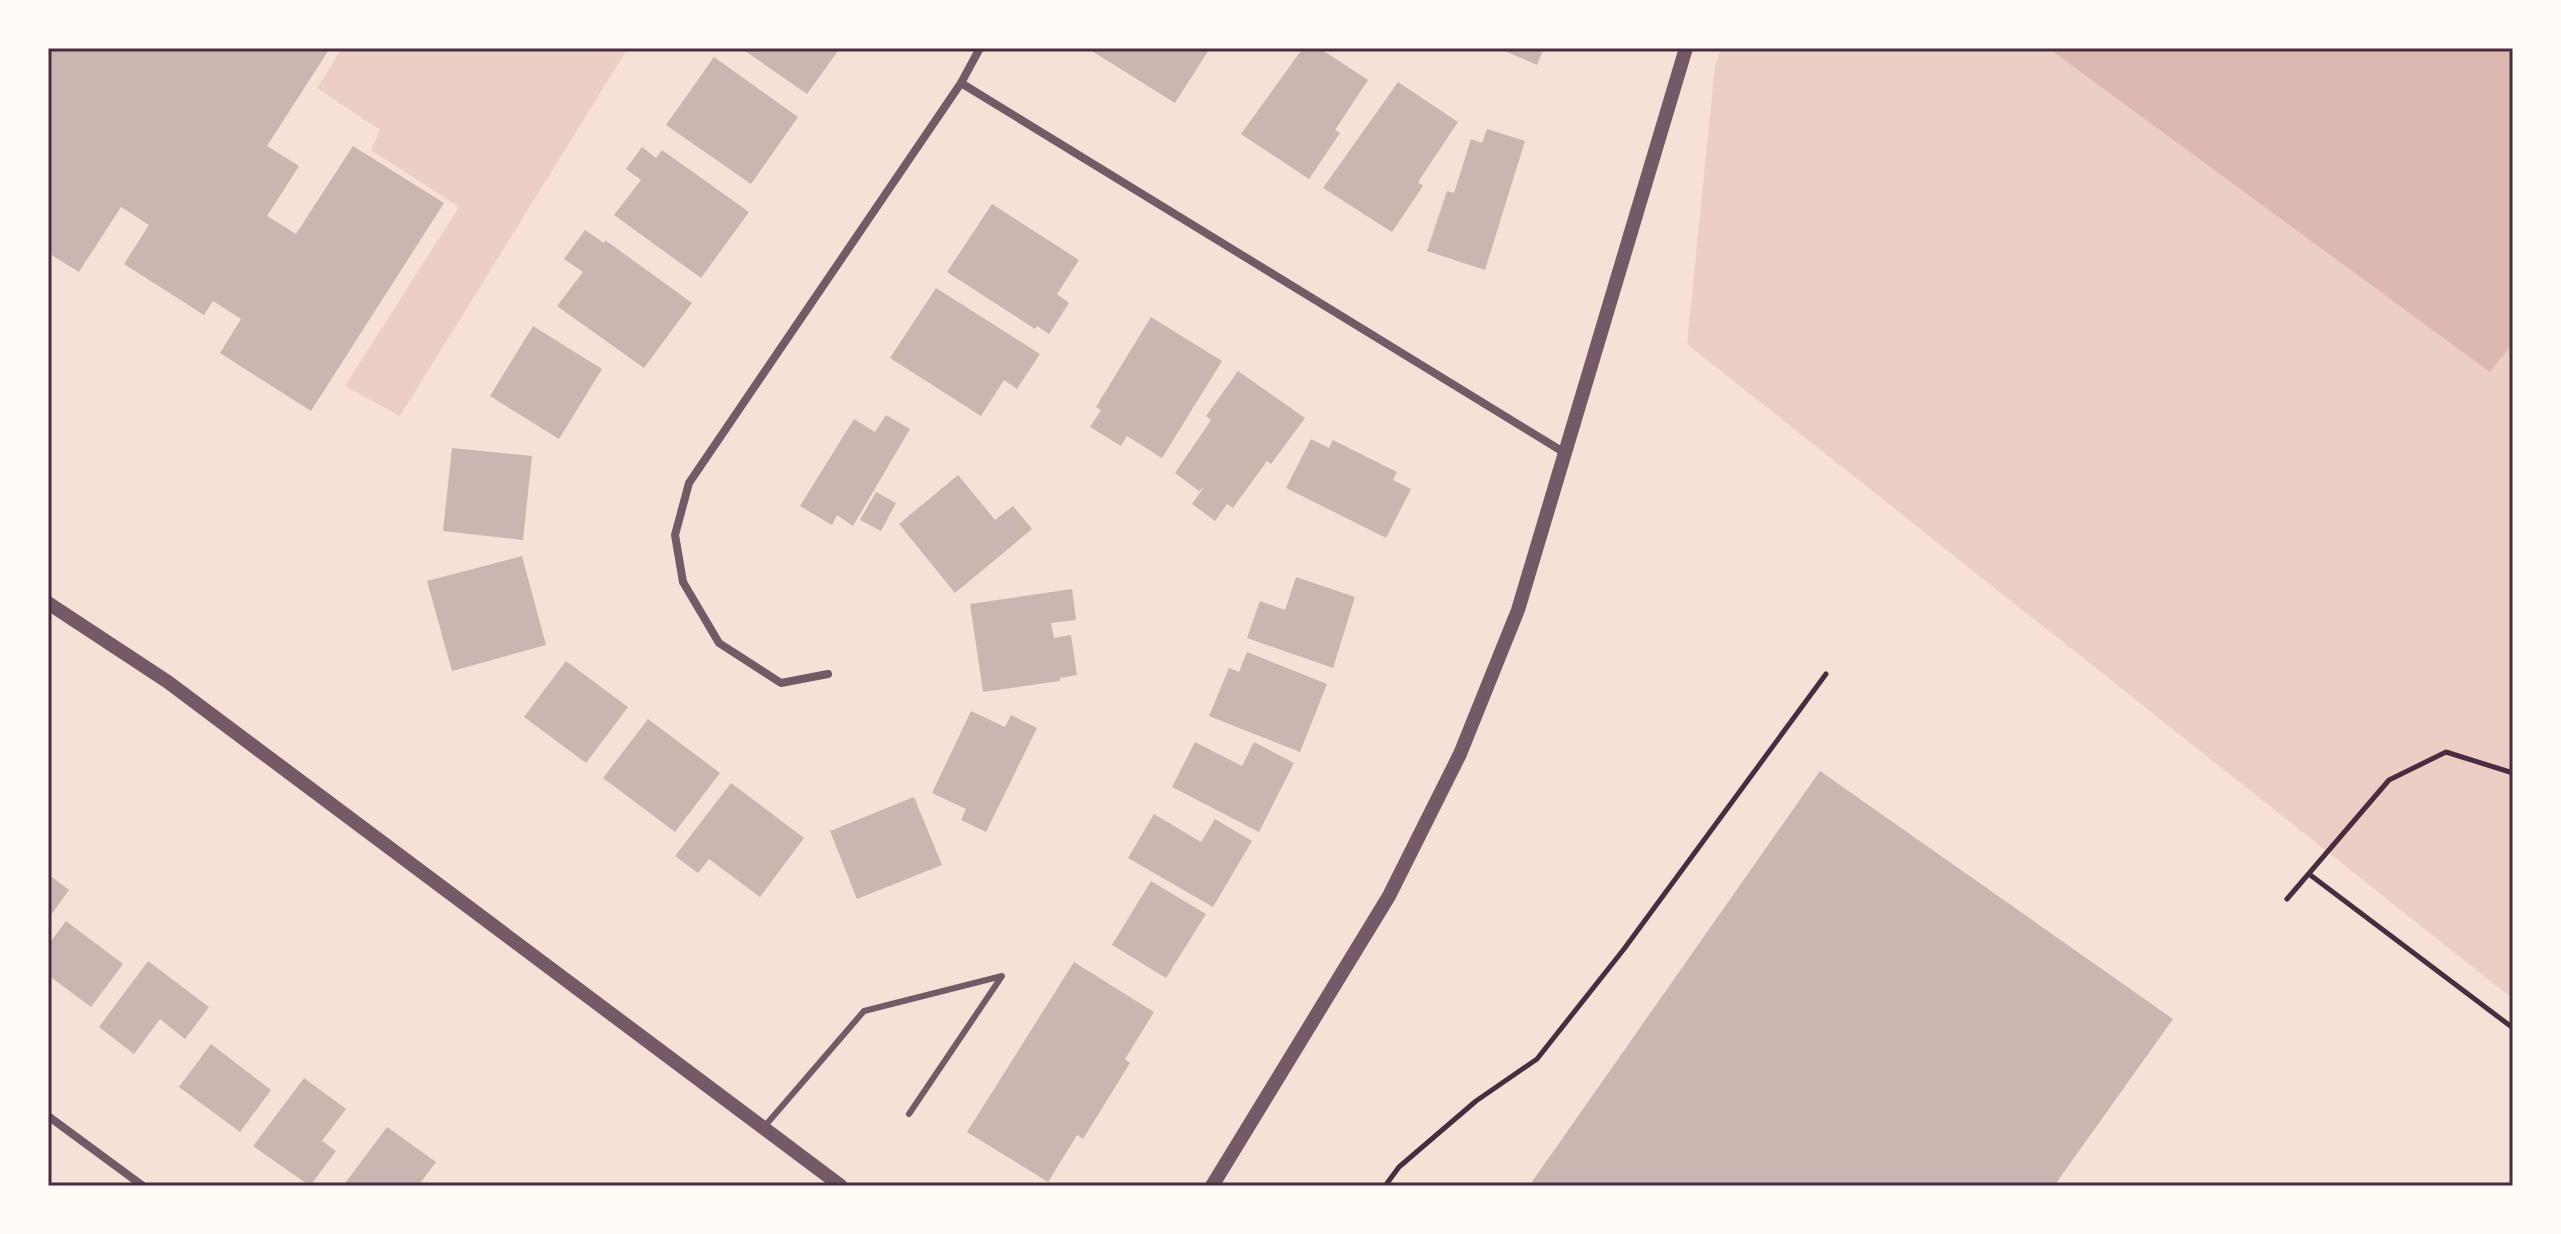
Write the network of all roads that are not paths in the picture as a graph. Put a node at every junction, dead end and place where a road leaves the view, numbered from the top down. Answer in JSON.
{"nodes":[{"id":1,"x":980,"y":48,"type":"edge"},
{"id":2,"x":1686,"y":48,"type":"edge"},
{"id":3,"x":961,"y":83,"type":"junction"},
{"id":4,"x":1566,"y":453,"type":"junction"},
{"id":5,"x":48,"y":603,"type":"edge"},
{"id":6,"x":828,"y":674,"type":"dead end"},
{"id":7,"x":909,"y":1114,"type":"dead end"},
{"id":8,"x":48,"y":1116,"type":"edge"},
{"id":9,"x":763,"y":1129,"type":"junction"},
{"id":10,"x":143,"y":1186,"type":"edge"},
{"id":11,"x":841,"y":1186,"type":"edge"},
{"id":12,"x":1212,"y":1186,"type":"edge"}],
"edges":[{"from":1,"to":3,"type":"street"},
{"from":2,"to":4,"type":"street"},
{"from":3,"to":4,"type":"street"},
{"from":3,"to":6,"type":"street"},
{"from":4,"to":12,"type":"street"},
{"from":5,"to":9,"type":"street"},
{"from":7,"to":9,"type":"lane"},
{"from":8,"to":10,"type":"street"},
{"from":9,"to":11,"type":"street"}]}
